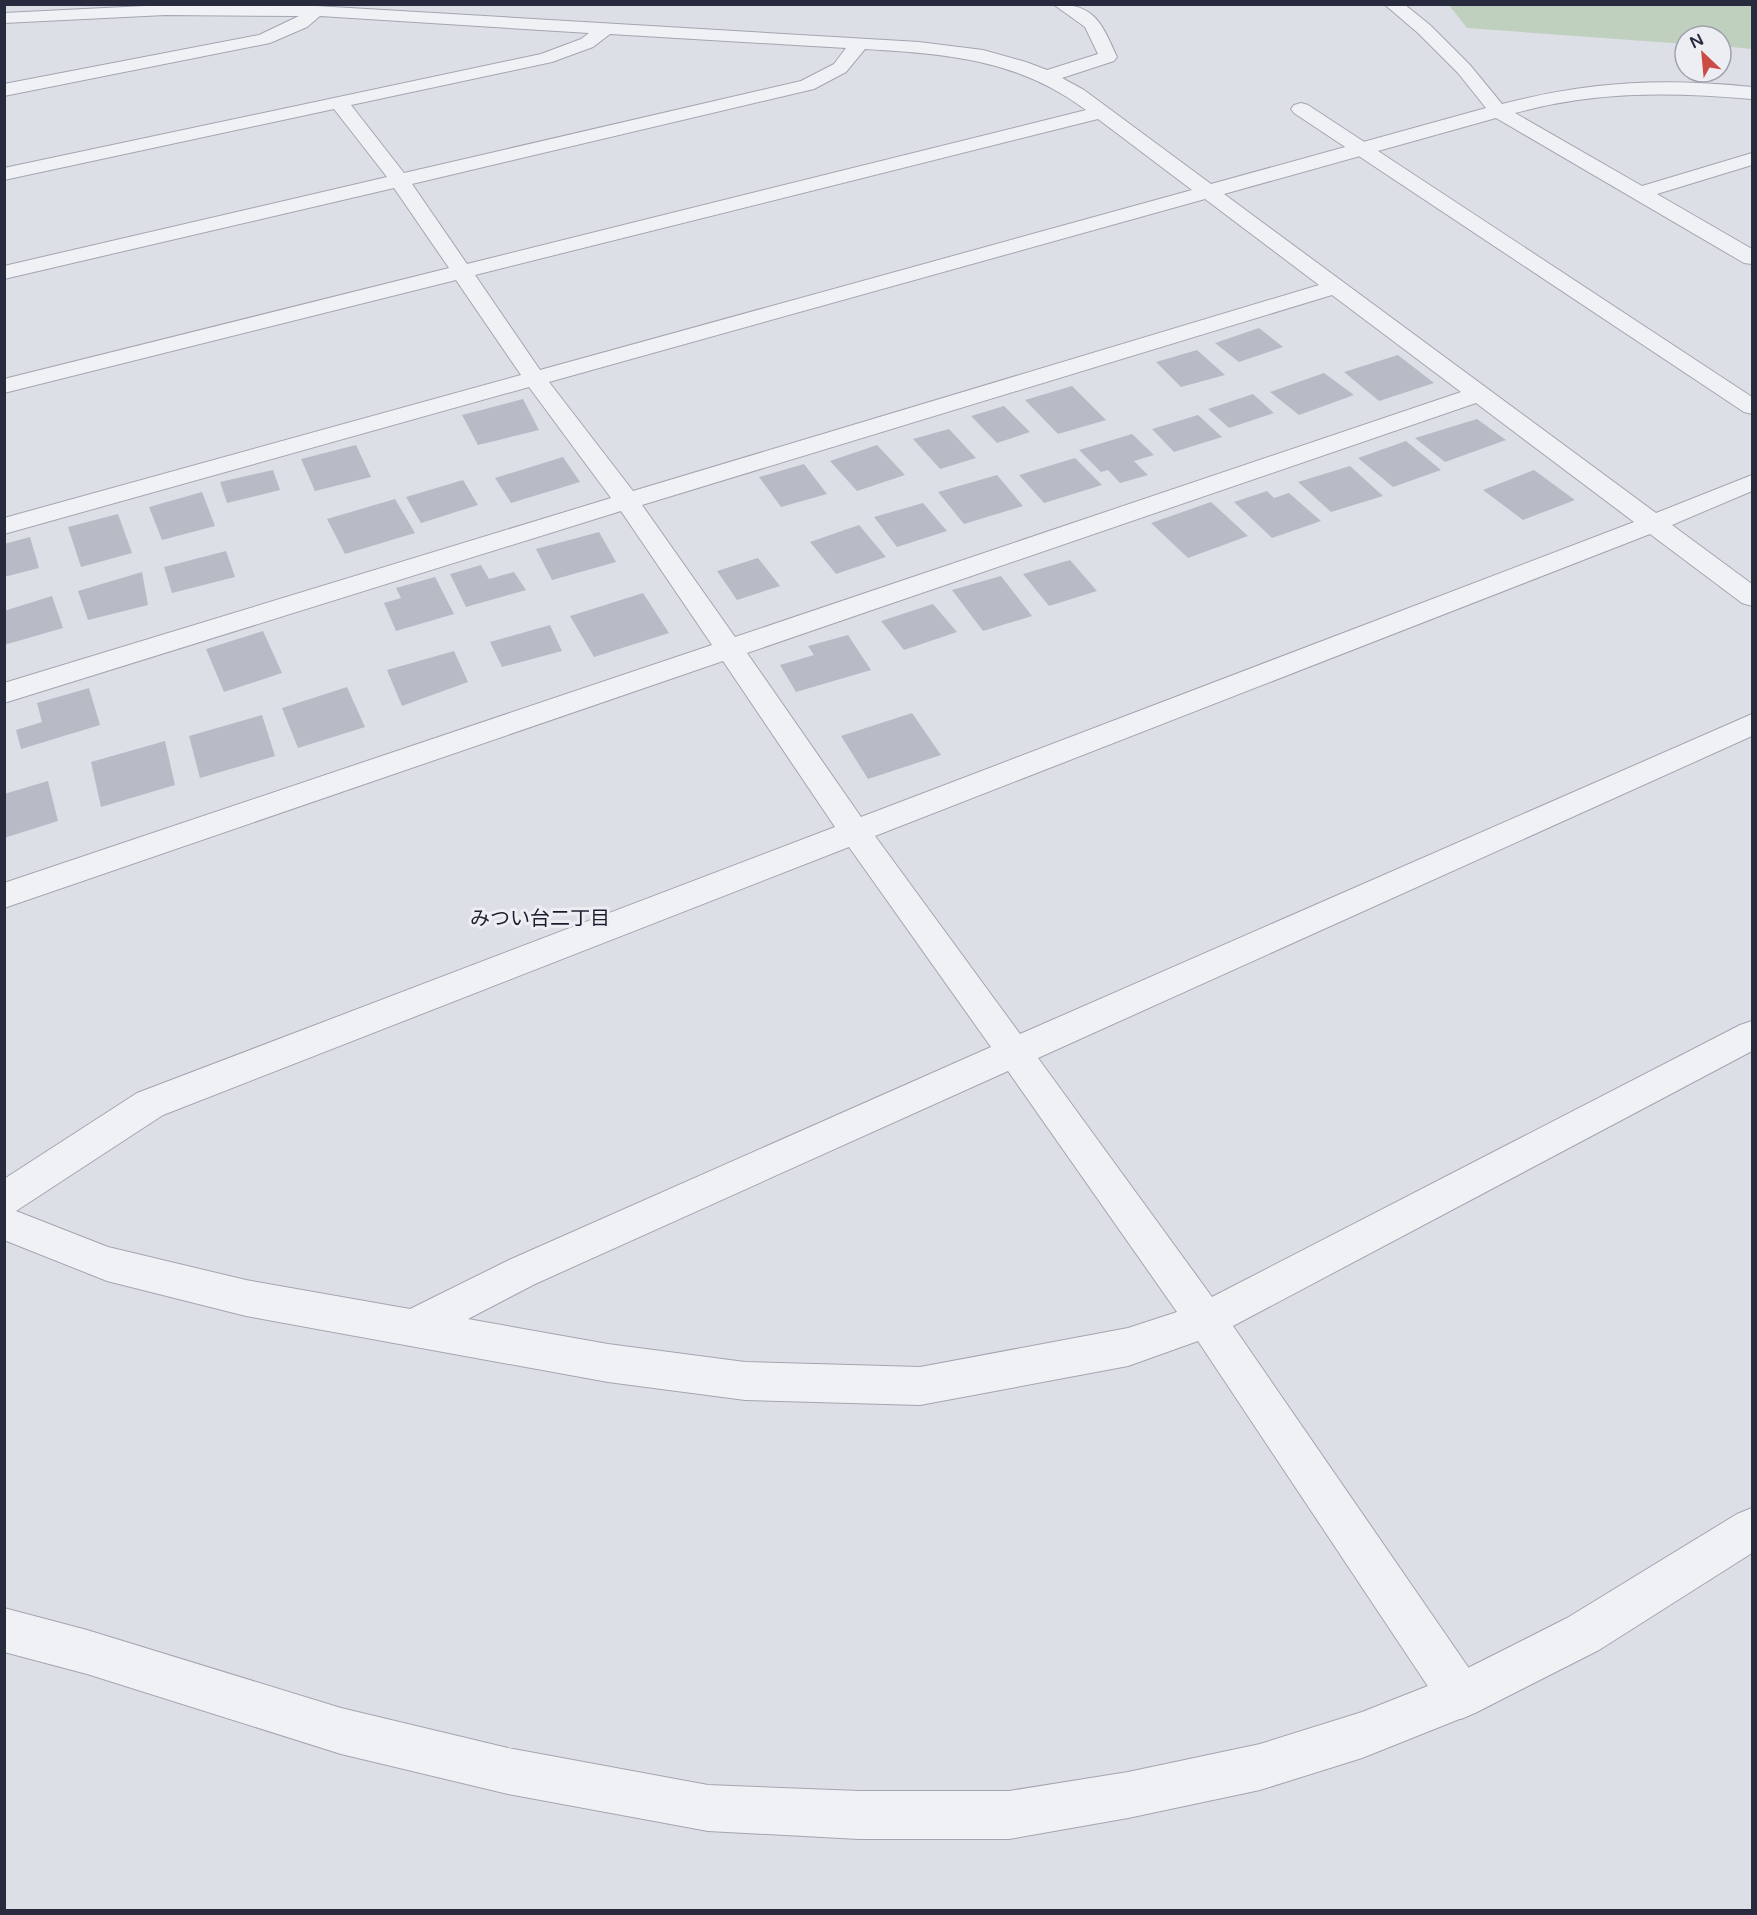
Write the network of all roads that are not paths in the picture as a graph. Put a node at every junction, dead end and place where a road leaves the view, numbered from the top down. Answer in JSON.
{"nodes":[{"id":1,"x":1061,"y":4,"type":"edge"},
{"id":2,"x":1392,"y":4,"type":"edge"},
{"id":3,"x":316,"y":11,"type":"junction"},
{"id":4,"x":4,"y":18,"type":"edge"},
{"id":5,"x":606,"y":27,"type":"junction"},
{"id":6,"x":860,"y":43,"type":"junction"},
{"id":7,"x":1048,"y":76,"type":"junction"},
{"id":8,"x":4,"y":90,"type":"edge"},
{"id":9,"x":1752,"y":93,"type":"edge"},
{"id":10,"x":339,"y":103,"type":"junction"},
{"id":11,"x":1301,"y":109,"type":"dead end"},
{"id":12,"x":1498,"y":111,"type":"junction"},
{"id":13,"x":1101,"y":112,"type":"junction"},
{"id":14,"x":1361,"y":150,"type":"junction"},
{"id":15,"x":1752,"y":159,"type":"edge"},
{"id":16,"x":4,"y":174,"type":"edge"},
{"id":17,"x":400,"y":181,"type":"junction"},
{"id":18,"x":1206,"y":192,"type":"junction"},
{"id":19,"x":1639,"y":193,"type":"junction"},
{"id":20,"x":1752,"y":258,"type":"edge"},
{"id":21,"x":463,"y":272,"type":"junction"},
{"id":22,"x":4,"y":273,"type":"edge"},
{"id":23,"x":1335,"y":287,"type":"junction"},
{"id":24,"x":535,"y":379,"type":"junction"},
{"id":25,"x":4,"y":386,"type":"edge"},
{"id":26,"x":1478,"y":394,"type":"junction"},
{"id":27,"x":1752,"y":407,"type":"edge"},
{"id":28,"x":1752,"y":482,"type":"edge"},
{"id":29,"x":627,"y":501,"type":"junction"},
{"id":30,"x":1654,"y":523,"type":"junction"},
{"id":31,"x":4,"y":526,"type":"edge"},
{"id":32,"x":1752,"y":597,"type":"edge"},
{"id":33,"x":729,"y":649,"type":"junction"},
{"id":34,"x":4,"y":693,"type":"edge"},
{"id":35,"x":1752,"y":724,"type":"edge"},
{"id":36,"x":854,"y":830,"type":"junction"},
{"id":37,"x":4,"y":896,"type":"edge"},
{"id":38,"x":1752,"y":1035,"type":"edge"},
{"id":39,"x":1015,"y":1051,"type":"junction"},
{"id":40,"x":4,"y":1199,"type":"edge"},
{"id":41,"x":4,"y":1223,"type":"edge"},
{"id":42,"x":1206,"y":1320,"type":"junction"},
{"id":43,"x":410,"y":1329,"type":"junction"},
{"id":44,"x":1752,"y":1529,"type":"edge"},
{"id":45,"x":4,"y":1630,"type":"edge"},
{"id":46,"x":1461,"y":1696,"type":"junction"}],
"edges":[{"from":1,"to":7,"type":"street"},
{"from":2,"to":12,"type":"street"},
{"from":3,"to":4,"type":"street"},
{"from":3,"to":5,"type":"street"},
{"from":3,"to":8,"type":"street"},
{"from":5,"to":6,"type":"street"},
{"from":5,"to":10,"type":"street"},
{"from":6,"to":7,"type":"street"},
{"from":6,"to":17,"type":"street"},
{"from":7,"to":13,"type":"street"},
{"from":9,"to":12,"type":"street"},
{"from":10,"to":16,"type":"street"},
{"from":10,"to":17,"type":"street"},
{"from":11,"to":14,"type":"street"},
{"from":12,"to":14,"type":"street"},
{"from":12,"to":19,"type":"street"},
{"from":13,"to":18,"type":"street"},
{"from":13,"to":21,"type":"street"},
{"from":14,"to":18,"type":"street"},
{"from":14,"to":27,"type":"street"},
{"from":15,"to":19,"type":"street"},
{"from":17,"to":21,"type":"street"},
{"from":17,"to":22,"type":"street"},
{"from":18,"to":23,"type":"street"},
{"from":18,"to":24,"type":"street"},
{"from":19,"to":20,"type":"street"},
{"from":21,"to":24,"type":"street"},
{"from":21,"to":25,"type":"street"},
{"from":23,"to":26,"type":"street"},
{"from":23,"to":29,"type":"street"},
{"from":24,"to":29,"type":"street"},
{"from":24,"to":31,"type":"street"},
{"from":26,"to":30,"type":"street"},
{"from":26,"to":33,"type":"street"},
{"from":28,"to":30,"type":"street"},
{"from":29,"to":33,"type":"street"},
{"from":29,"to":34,"type":"street"},
{"from":30,"to":32,"type":"street"},
{"from":30,"to":36,"type":"street"},
{"from":33,"to":36,"type":"street"},
{"from":33,"to":37,"type":"street"},
{"from":35,"to":39,"type":"street"},
{"from":36,"to":39,"type":"street"},
{"from":36,"to":40,"type":"street"},
{"from":38,"to":42,"type":"street"},
{"from":39,"to":42,"type":"street"},
{"from":39,"to":43,"type":"street"},
{"from":41,"to":43,"type":"street"},
{"from":42,"to":43,"type":"street"},
{"from":42,"to":46,"type":"street"},
{"from":44,"to":46,"type":"street"},
{"from":45,"to":46,"type":"street"}]}
